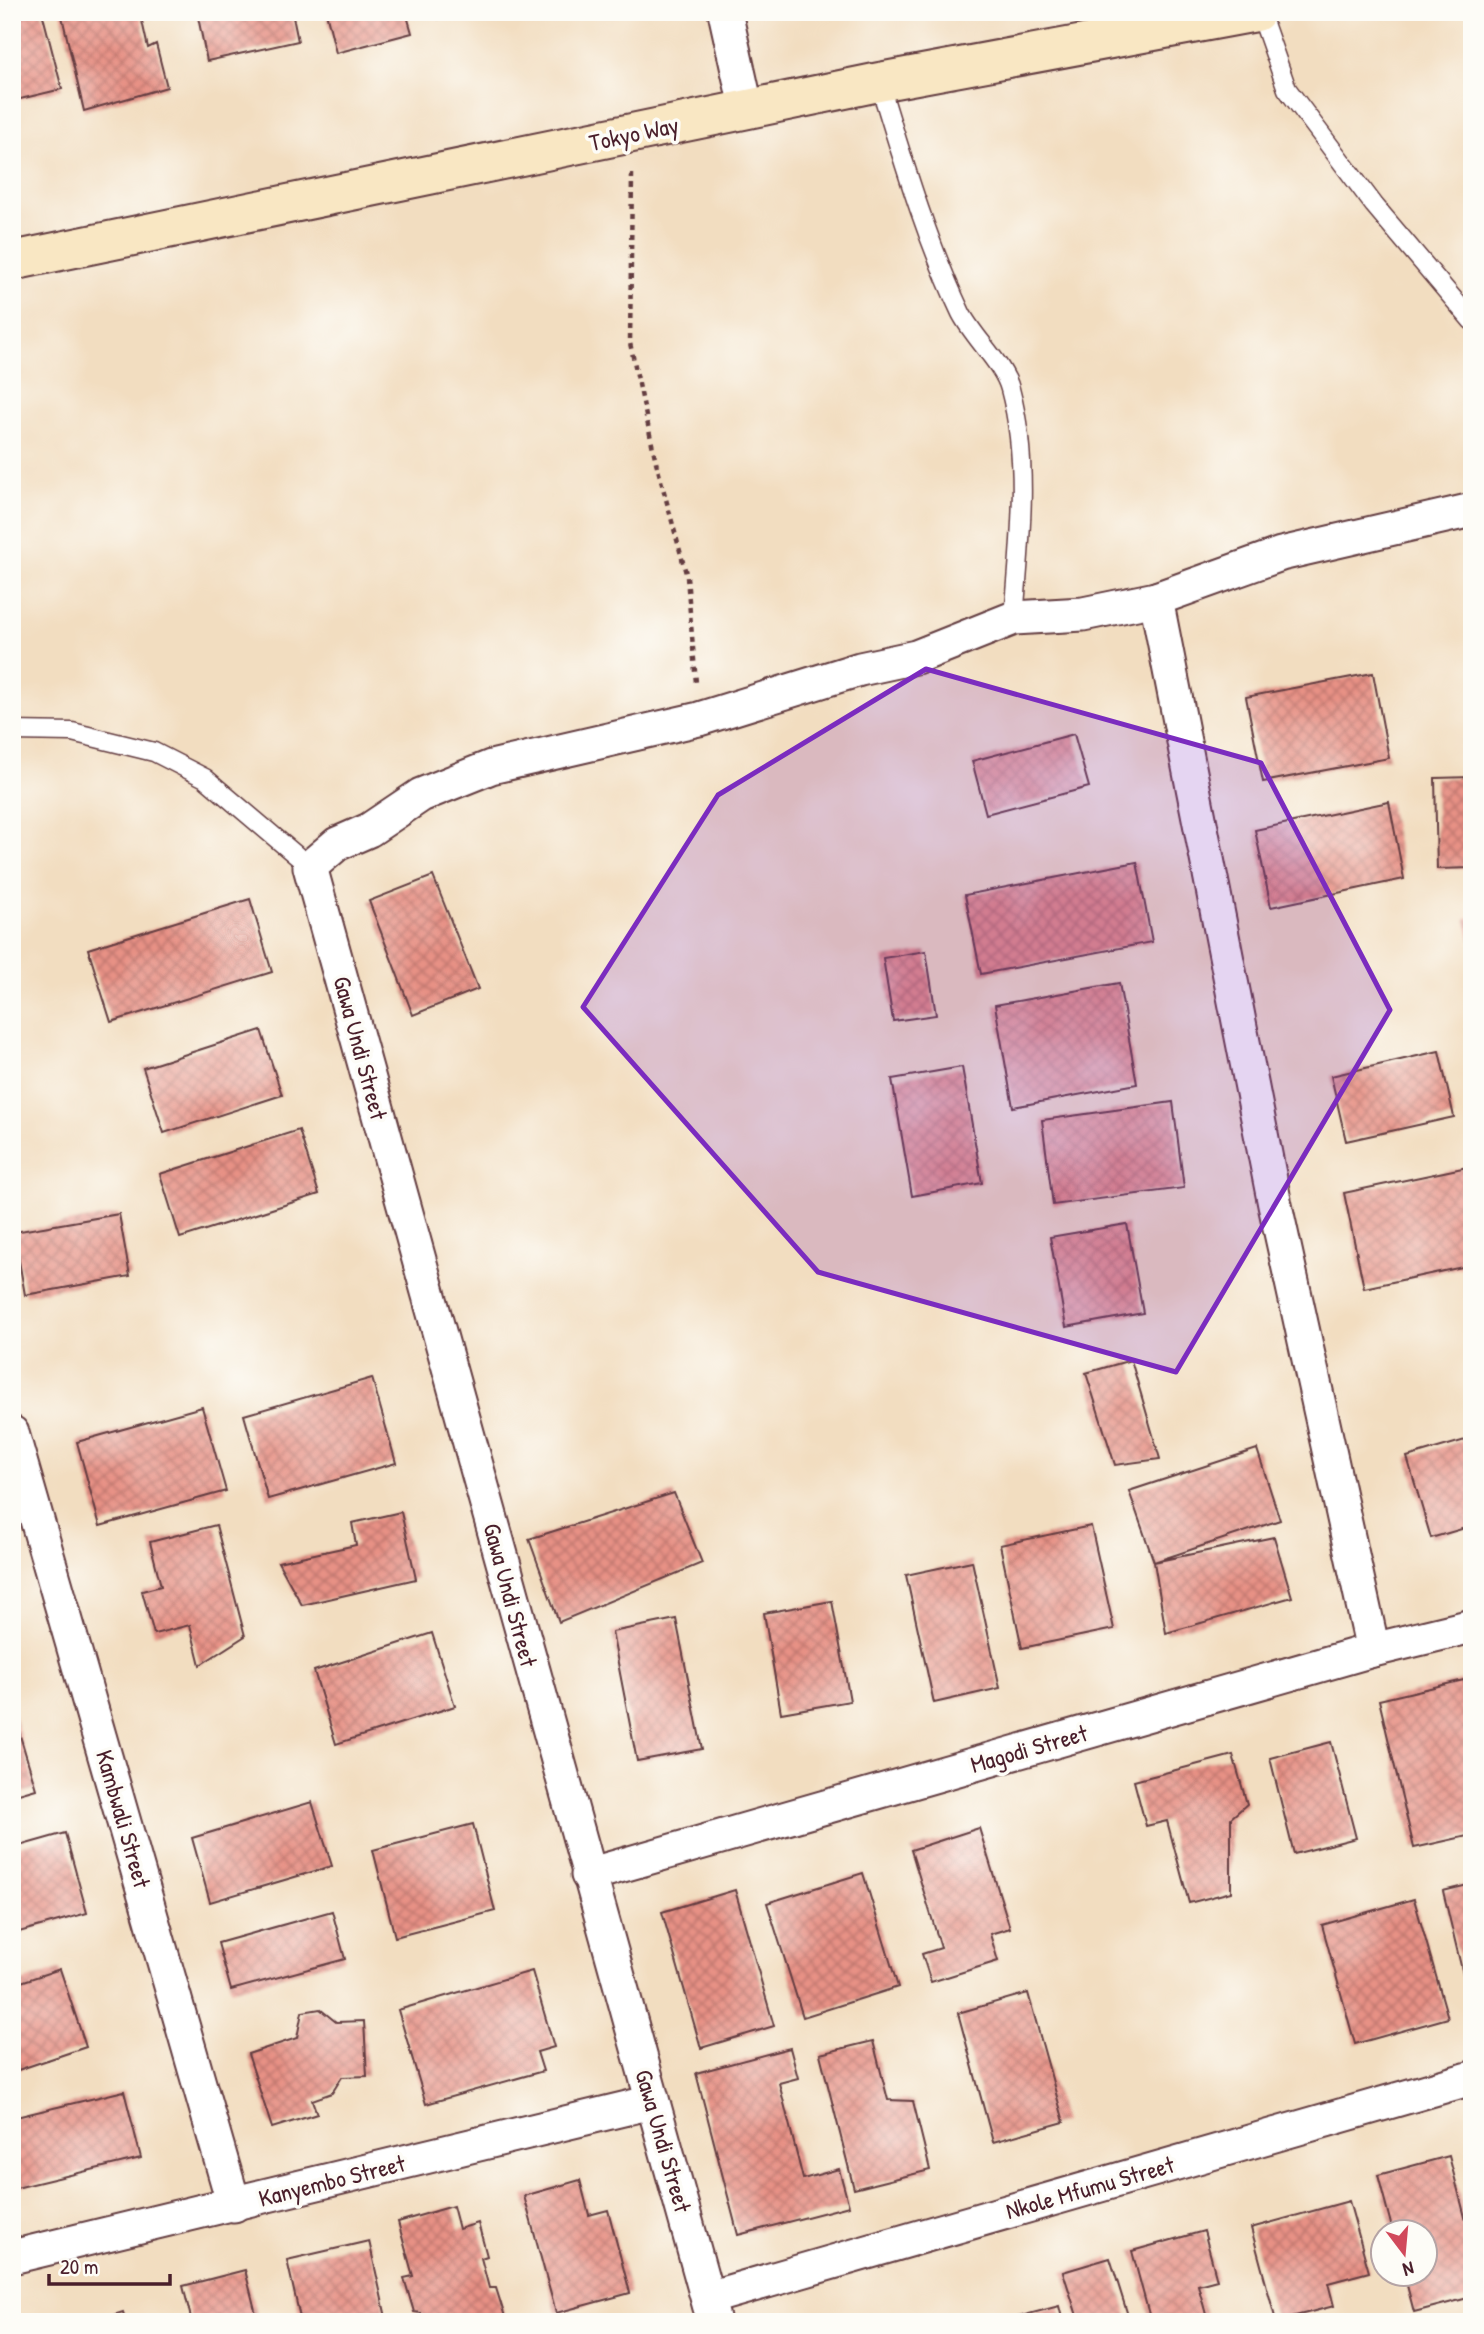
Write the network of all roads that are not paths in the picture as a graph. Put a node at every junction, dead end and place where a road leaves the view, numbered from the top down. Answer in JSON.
{"nodes":[{"id":1,"x":725,"y":12,"type":"edge"},
{"id":2,"x":1258,"y":12,"type":"edge"},
{"id":3,"x":879,"y":82,"type":"junction"},
{"id":4,"x":747,"y":111,"type":"junction"},
{"id":5,"x":12,"y":261,"type":"edge"},
{"id":6,"x":1472,"y":321,"type":"edge"},
{"id":7,"x":1472,"y":510,"type":"edge"},
{"id":8,"x":1156,"y":599,"type":"junction"},
{"id":9,"x":1014,"y":618,"type":"junction"},
{"id":10,"x":12,"y":731,"type":"edge"},
{"id":11,"x":310,"y":867,"type":"junction"},
{"id":12,"x":12,"y":1433,"type":"edge"},
{"id":13,"x":1472,"y":1626,"type":"edge"},
{"id":14,"x":1373,"y":1650,"type":"junction"},
{"id":15,"x":588,"y":1875,"type":"junction"},
{"id":16,"x":1472,"y":2078,"type":"edge"},
{"id":17,"x":652,"y":2102,"type":"junction"},
{"id":18,"x":234,"y":2205,"type":"junction"},
{"id":19,"x":12,"y":2258,"type":"edge"},
{"id":20,"x":711,"y":2310,"type":"edge"}],
"edges":[{"from":1,"to":4,"type":"street"},
{"from":2,"to":3,"type":"street","name":"Tokyo Way"},
{"from":2,"to":6,"type":"lane"},
{"from":3,"to":4,"type":"street","name":"Tokyo Way"},
{"from":3,"to":9,"type":"lane"},
{"from":4,"to":5,"type":"street","name":"Tokyo Way"},
{"from":7,"to":8,"type":"street"},
{"from":8,"to":9,"type":"street"},
{"from":8,"to":14,"type":"street"},
{"from":9,"to":11,"type":"street"},
{"from":10,"to":11,"type":"lane"},
{"from":11,"to":15,"type":"street","name":"Gawa Undi Street"},
{"from":12,"to":18,"type":"street","name":"Kambwali Street"},
{"from":13,"to":14,"type":"street","name":"Magodi Street"},
{"from":14,"to":15,"type":"street","name":"Magodi Street"},
{"from":15,"to":17,"type":"street","name":"Gawa Undi Street"},
{"from":16,"to":20,"type":"street","name":"Nkole Mfumu Street"},
{"from":17,"to":18,"type":"street","name":"Kanyembo Street"},
{"from":17,"to":20,"type":"street","name":"Gawa Undi Street"},
{"from":18,"to":19,"type":"street","name":"Kanyembo Street"}]}
